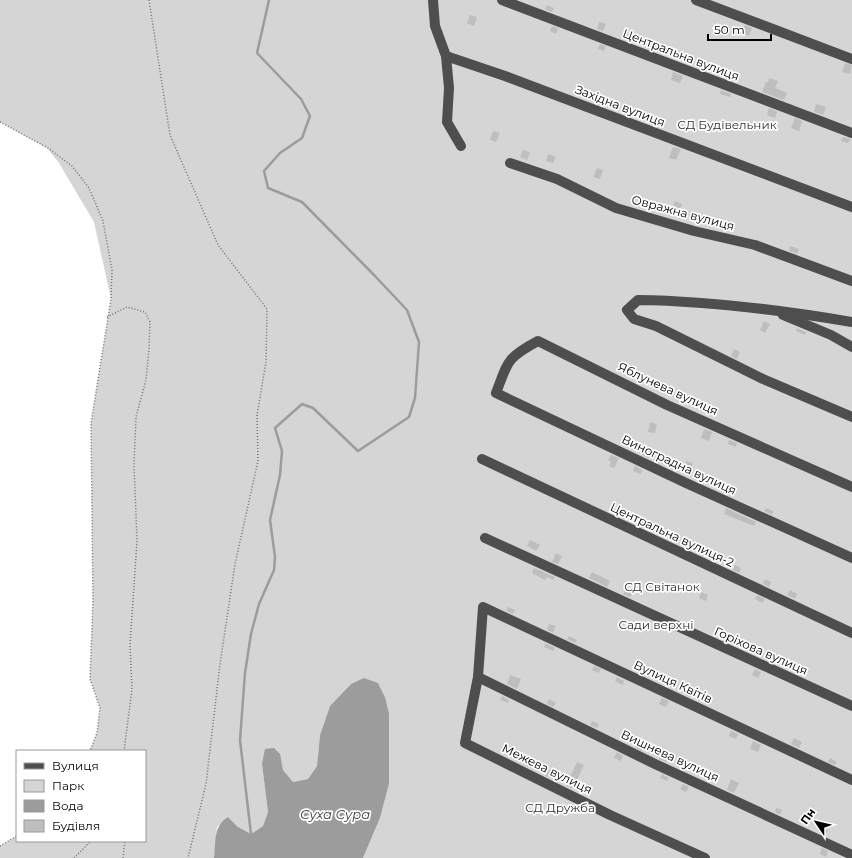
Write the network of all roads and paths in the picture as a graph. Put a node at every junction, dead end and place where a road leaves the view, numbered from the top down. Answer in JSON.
{"nodes":[{"id":1,"x":150,"y":0,"type":"edge"},
{"id":2,"x":433,"y":0,"type":"edge"},
{"id":3,"x":502,"y":0,"type":"edge"},
{"id":4,"x":696,"y":0,"type":"edge"},
{"id":5,"x":446,"y":56,"type":"junction"},
{"id":6,"x":852,"y":59,"type":"edge"},
{"id":7,"x":0,"y":122,"type":"edge"},
{"id":8,"x":852,"y":133,"type":"edge"},
{"id":9,"x":461,"y":146,"type":"dead end"},
{"id":10,"x":510,"y":163,"type":"dead end"},
{"id":11,"x":852,"y":207,"type":"edge"},
{"id":12,"x":852,"y":280,"type":"edge"},
{"id":13,"x":768,"y":308,"type":"junction"},
{"id":14,"x":107,"y":318,"type":"junction"},
{"id":15,"x":852,"y":322,"type":"edge"},
{"id":16,"x":852,"y":347,"type":"edge"},
{"id":17,"x":496,"y":394,"type":"joint"},
{"id":18,"x":852,"y":417,"type":"edge"},
{"id":19,"x":482,"y":459,"type":"dead end"},
{"id":20,"x":852,"y":487,"type":"edge"},
{"id":21,"x":485,"y":538,"type":"dead end"},
{"id":22,"x":852,"y":558,"type":"edge"},
{"id":23,"x":852,"y":633,"type":"edge"},
{"id":24,"x":478,"y":677,"type":"junction"},
{"id":25,"x":852,"y":706,"type":"edge"},
{"id":26,"x":90,"y":750,"type":"edge"},
{"id":27,"x":124,"y":750,"type":"edge"},
{"id":28,"x":852,"y":780,"type":"edge"},
{"id":29,"x":16,"y":837,"type":"edge"},
{"id":30,"x":90,"y":842,"type":"edge"},
{"id":31,"x":125,"y":842,"type":"edge"},
{"id":32,"x":0,"y":846,"type":"edge"},
{"id":33,"x":852,"y":855,"type":"edge"},
{"id":34,"x":74,"y":858,"type":"edge"},
{"id":35,"x":123,"y":858,"type":"edge"},
{"id":36,"x":188,"y":858,"type":"edge"},
{"id":37,"x":705,"y":858,"type":"edge"}],
"edges":[{"from":1,"to":36,"type":"path"},
{"from":2,"to":5,"type":"lane"},
{"from":3,"to":8,"type":"lane","name":"Центральна вулиця"},
{"from":4,"to":6,"type":"lane"},
{"from":5,"to":9,"type":"lane"},
{"from":5,"to":11,"type":"lane","name":"Західна вулиця"},
{"from":7,"to":14,"type":"path"},
{"from":10,"to":12,"type":"lane","name":"Овражна вулиця"},
{"from":13,"to":15,"type":"lane"},
{"from":13,"to":16,"type":"lane"},
{"from":13,"to":18,"type":"lane"},
{"from":14,"to":26,"type":"path"},
{"from":14,"to":27,"type":"path"},
{"from":17,"to":20,"type":"lane","name":"Яблунева вулиця"},
{"from":17,"to":22,"type":"lane","name":"Виноградна вулиця"},
{"from":19,"to":23,"type":"lane","name":"Центральна вулиця-2"},
{"from":21,"to":25,"type":"lane","name":"Горіхова вулиця"},
{"from":24,"to":28,"type":"lane","name":"Вулиця Квітів"},
{"from":24,"to":33,"type":"lane","name":"Вишнева вулиця"},
{"from":24,"to":37,"type":"lane","name":"Межева вулиця"},
{"from":29,"to":32,"type":"path"},
{"from":30,"to":34,"type":"path"},
{"from":31,"to":35,"type":"path"}]}
